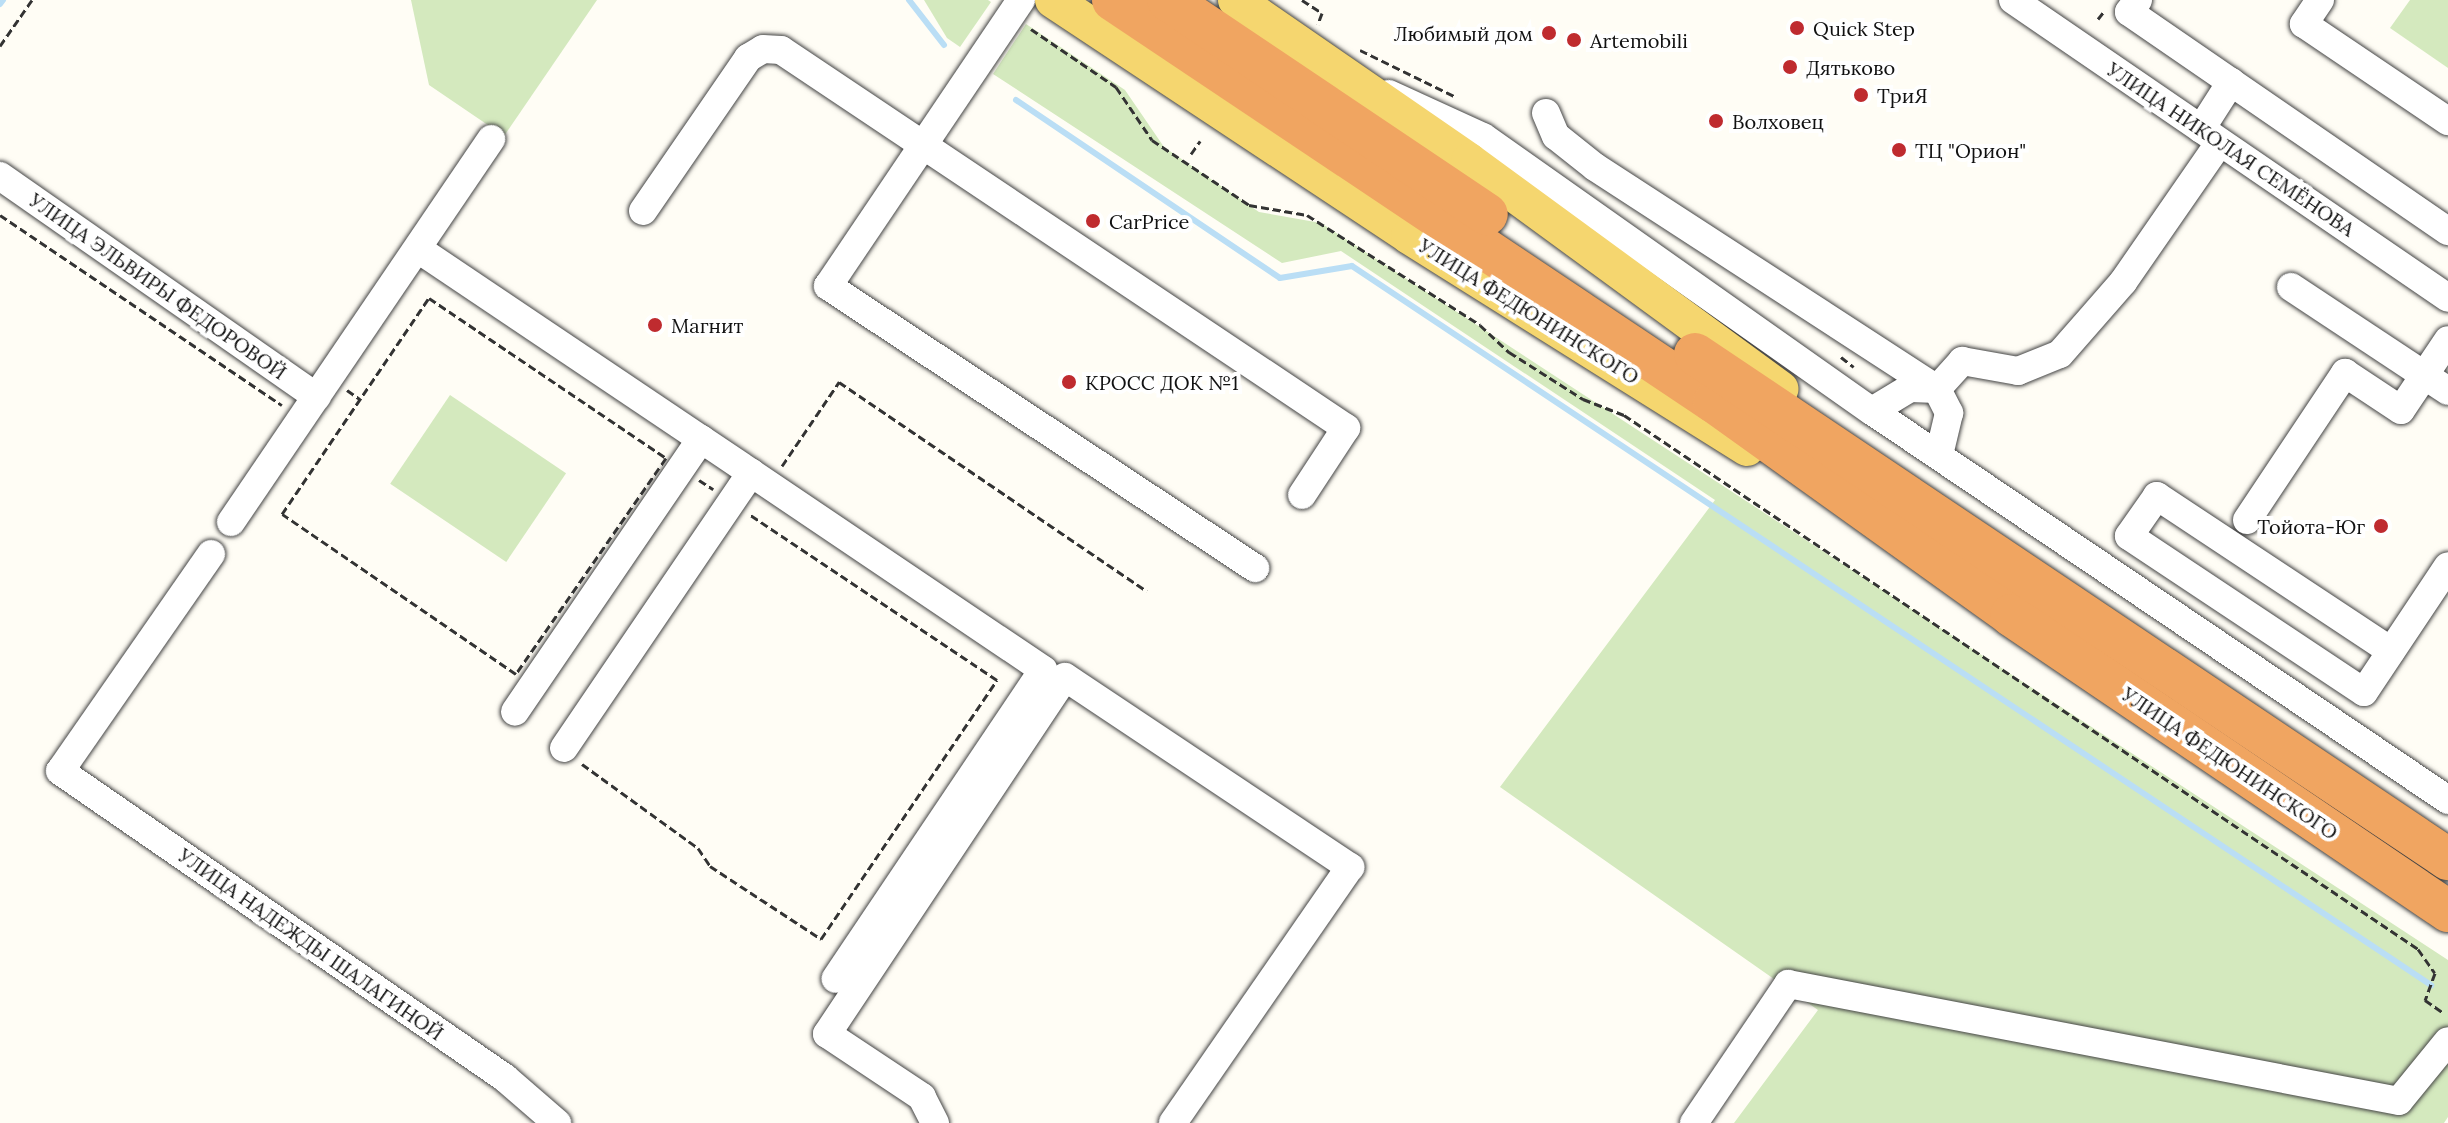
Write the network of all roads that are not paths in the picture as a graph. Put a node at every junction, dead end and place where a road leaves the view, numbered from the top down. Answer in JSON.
{"nodes":[{"id":1,"x":1053,"y":0,"type":"edge"},
{"id":2,"x":1113,"y":0,"type":"edge"},
{"id":3,"x":1168,"y":0,"type":"edge"},
{"id":4,"x":1236,"y":0,"type":"edge"},
{"id":5,"x":2138,"y":0,"type":"edge"},
{"id":6,"x":2320,"y":0,"type":"edge"},
{"id":7,"x":2020,"y":2,"type":"edge"},
{"id":8,"x":1016,"y":8,"type":"edge"},
{"id":9,"x":1357,"y":81,"type":"junction"},
{"id":10,"x":2231,"y":82,"type":"junction"},
{"id":11,"x":1546,"y":113,"type":"dead end"},
{"id":12,"x":2448,"y":121,"type":"edge"},
{"id":13,"x":2210,"y":135,"type":"junction"},
{"id":14,"x":491,"y":139,"type":"dead end"},
{"id":15,"x":924,"y":145,"type":"junction"},
{"id":16,"x":0,"y":176,"type":"edge"},
{"id":17,"x":643,"y":211,"type":"dead end"},
{"id":18,"x":2448,"y":231,"type":"edge"},
{"id":19,"x":418,"y":249,"type":"junction"},
{"id":20,"x":2291,"y":287,"type":"dead end"},
{"id":21,"x":2448,"y":298,"type":"edge"},
{"id":22,"x":2448,"y":340,"type":"edge"},
{"id":23,"x":2424,"y":375,"type":"junction"},
{"id":24,"x":1937,"y":389,"type":"junction"},
{"id":25,"x":2448,"y":391,"type":"edge"},
{"id":26,"x":309,"y":408,"type":"junction"},
{"id":27,"x":1872,"y":411,"type":"junction"},
{"id":28,"x":701,"y":439,"type":"junction"},
{"id":29,"x":1939,"y":455,"type":"junction"},
{"id":30,"x":751,"y":473,"type":"junction"},
{"id":31,"x":1302,"y":495,"type":"dead end"},
{"id":32,"x":2247,"y":520,"type":"dead end"},
{"id":33,"x":231,"y":522,"type":"dead end"},
{"id":34,"x":211,"y":554,"type":"dead end"},
{"id":35,"x":2448,"y":566,"type":"edge"},
{"id":36,"x":1255,"y":568,"type":"dead end"},
{"id":37,"x":2032,"y":576,"type":"junction"},
{"id":38,"x":2011,"y":615,"type":"junction"},
{"id":39,"x":2391,"y":651,"type":"junction"},
{"id":40,"x":515,"y":712,"type":"dead end"},
{"id":41,"x":573,"y":756,"type":"road end"},
{"id":42,"x":2448,"y":800,"type":"edge"},
{"id":43,"x":2448,"y":859,"type":"edge"},
{"id":44,"x":2446,"y":912,"type":"edge"},
{"id":45,"x":835,"y":979,"type":"dead end"},
{"id":46,"x":2448,"y":1041,"type":"edge"},
{"id":47,"x":557,"y":1123,"type":"edge"},
{"id":48,"x":935,"y":1123,"type":"edge"},
{"id":49,"x":1173,"y":1123,"type":"edge"},
{"id":50,"x":1694,"y":1123,"type":"edge"}],
"edges":[{"from":1,"to":38,"type":"main road","name":"УЛИЦА ФЕДЮНИНСКОГО"},
{"from":2,"to":38,"type":"highway","name":"УЛИЦА ФЕДЮНИНСКОГО"},
{"from":3,"to":37,"type":"highway"},
{"from":4,"to":9,"type":"main road"},
{"from":5,"to":10,"type":"street"},
{"from":6,"to":12,"type":"street"},
{"from":7,"to":13,"type":"street","name":"УЛИЦА НИКОЛАЯ СЕМЁНОВА"},
{"from":8,"to":15,"type":"street"},
{"from":9,"to":27,"type":"street"},
{"from":9,"to":37,"type":"main road"},
{"from":10,"to":13,"type":"street"},
{"from":10,"to":18,"type":"street"},
{"from":11,"to":24,"type":"street"},
{"from":13,"to":21,"type":"street","name":"УЛИЦА НИКОЛАЯ СЕМЁНОВА"},
{"from":13,"to":24,"type":"street"},
{"from":14,"to":19,"type":"street"},
{"from":15,"to":17,"type":"street"},
{"from":15,"to":31,"type":"street"},
{"from":15,"to":36,"type":"street"},
{"from":16,"to":26,"type":"street","name":"УЛИЦА ЭЛЬВИРЫ ФЕДОРОВОЙ"},
{"from":19,"to":26,"type":"street"},
{"from":19,"to":28,"type":"street"},
{"from":20,"to":23,"type":"street"},
{"from":22,"to":23,"type":"street"},
{"from":23,"to":25,"type":"street"},
{"from":23,"to":32,"type":"street"},
{"from":24,"to":27,"type":"street"},
{"from":24,"to":29,"type":"street"},
{"from":26,"to":33,"type":"street"},
{"from":27,"to":29,"type":"street"},
{"from":28,"to":30,"type":"street"},
{"from":28,"to":40,"type":"street"},
{"from":29,"to":42,"type":"street"},
{"from":30,"to":41,"type":"street"},
{"from":30,"to":45,"type":"street"},
{"from":34,"to":47,"type":"street","name":"УЛИЦА НАДЕЖДЫ ШАЛАГИНОЙ"},
{"from":35,"to":39,"type":"street"},
{"from":37,"to":43,"type":"highway"},
{"from":38,"to":44,"type":"highway","name":"УЛИЦА ФЕДЮНИНСКОГО"},
{"from":39,"to":39,"type":"street"},
{"from":46,"to":50,"type":"street"},
{"from":48,"to":49,"type":"street"}]}
